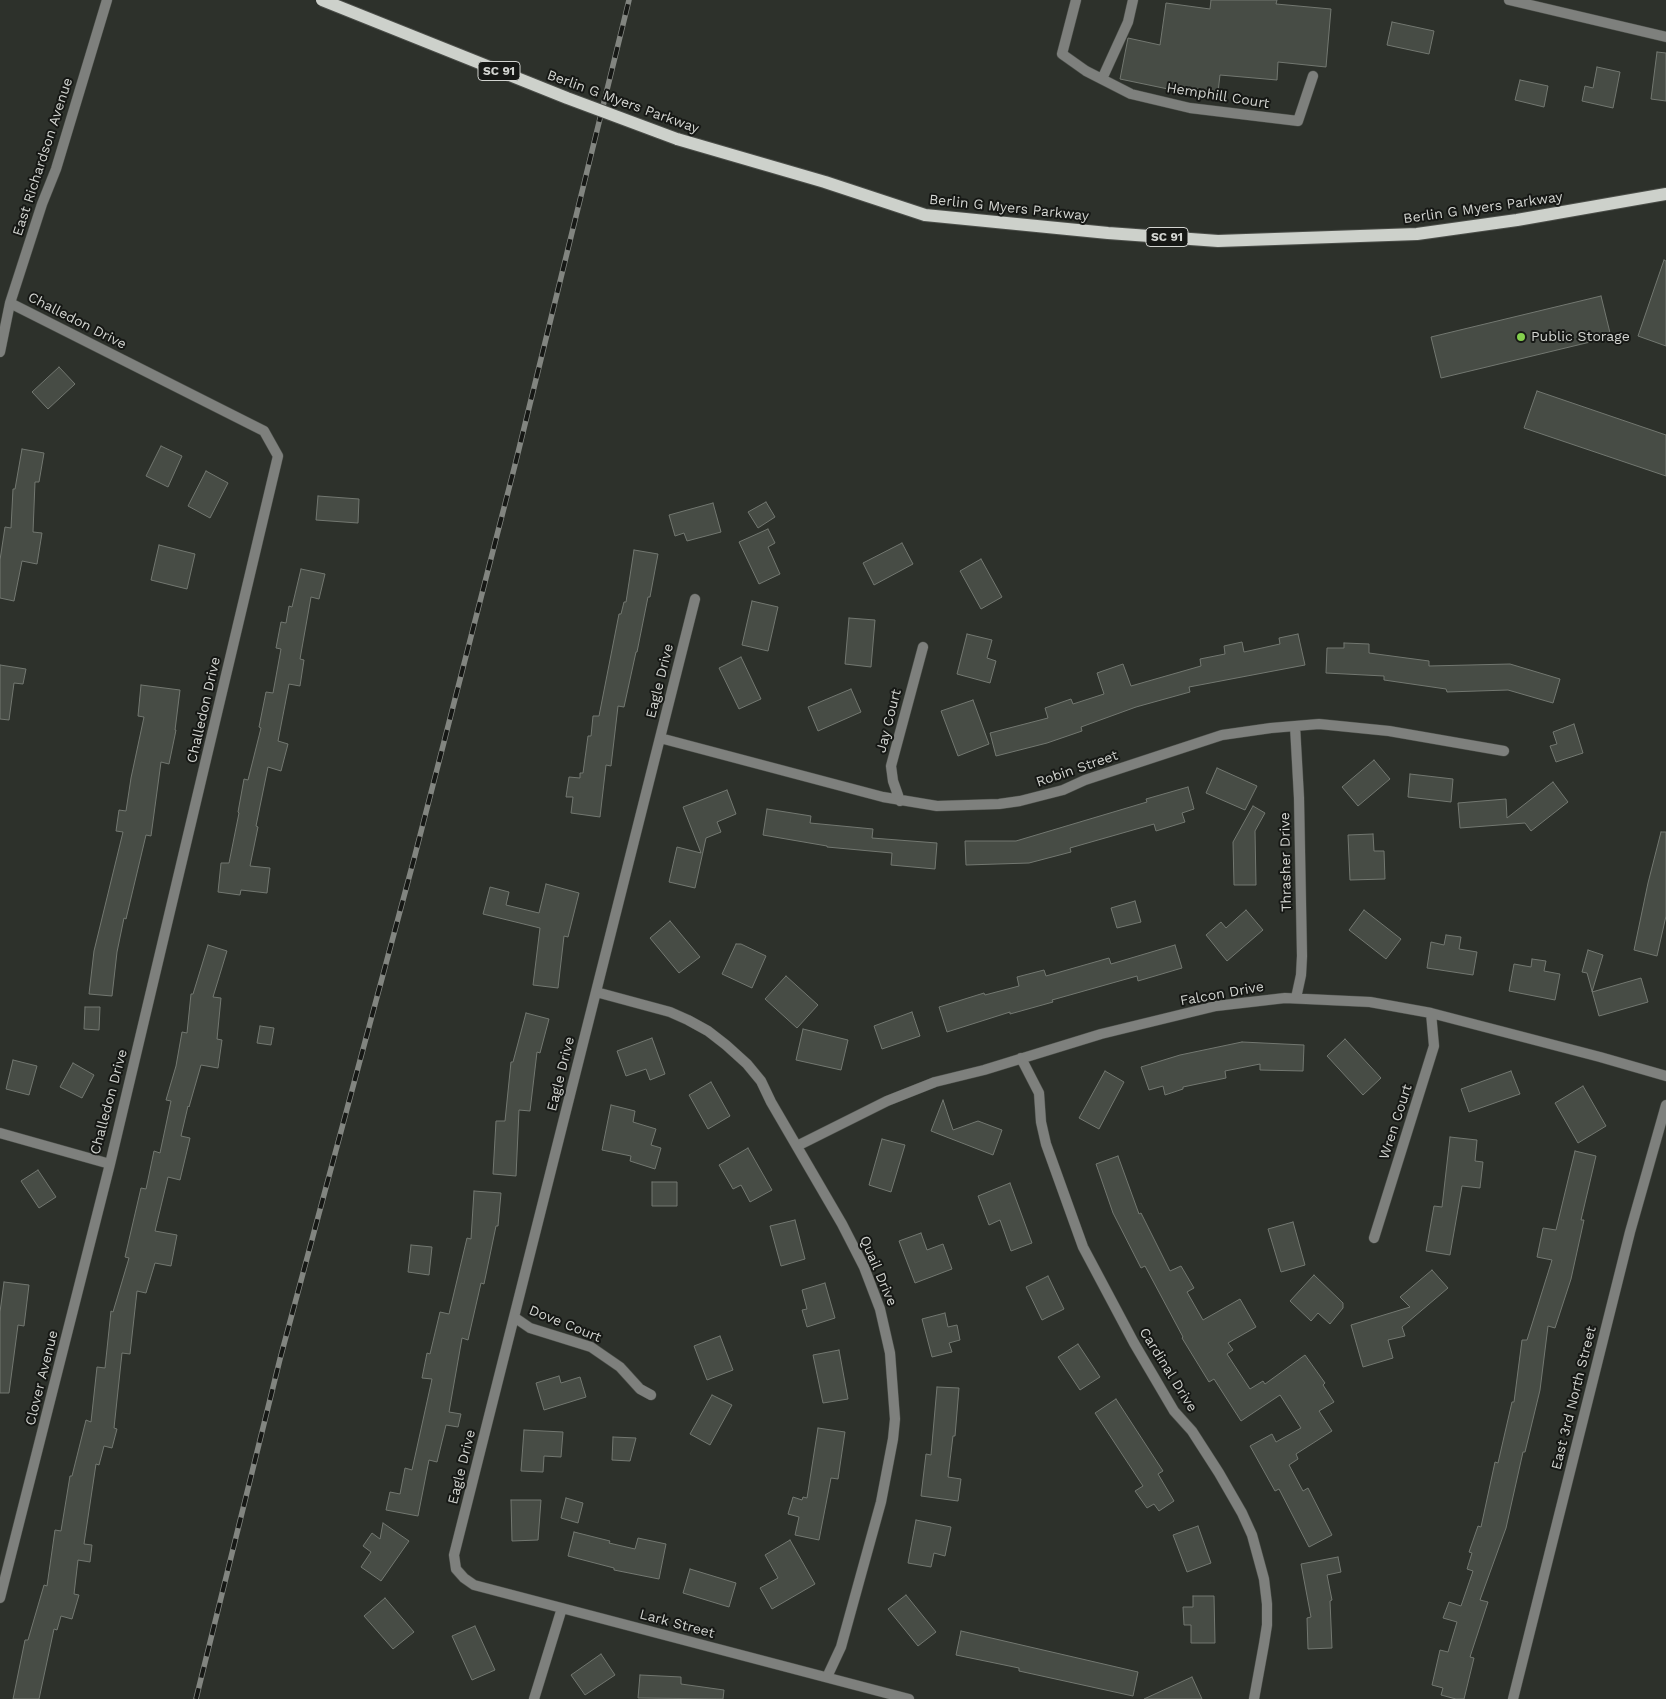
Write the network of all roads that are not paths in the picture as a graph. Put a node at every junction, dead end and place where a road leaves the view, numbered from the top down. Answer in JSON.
{"nodes":[{"id":1,"x":108,"y":0,"type":"edge"},
{"id":2,"x":322,"y":0,"type":"edge"},
{"id":3,"x":1076,"y":0,"type":"edge"},
{"id":4,"x":1133,"y":0,"type":"edge"},
{"id":5,"x":1509,"y":0,"type":"edge"},
{"id":6,"x":1542,"y":4,"type":"edge"},
{"id":7,"x":1666,"y":37,"type":"edge"},
{"id":8,"x":1313,"y":76,"type":"dead end"},
{"id":9,"x":1102,"y":79,"type":"junction"},
{"id":10,"x":1666,"y":194,"type":"edge"},
{"id":11,"x":10,"y":303,"type":"junction"},
{"id":12,"x":0,"y":352,"type":"edge"},
{"id":13,"x":695,"y":599,"type":"dead end"},
{"id":14,"x":923,"y":647,"type":"dead end"},
{"id":15,"x":1295,"y":726,"type":"junction"},
{"id":16,"x":660,"y":738,"type":"junction"},
{"id":17,"x":1504,"y":751,"type":"dead end"},
{"id":18,"x":900,"y":801,"type":"junction"},
{"id":19,"x":596,"y":992,"type":"junction"},
{"id":20,"x":1296,"y":998,"type":"junction"},
{"id":21,"x":1431,"y":1013,"type":"junction"},
{"id":22,"x":1021,"y":1058,"type":"junction"},
{"id":23,"x":1666,"y":1076,"type":"edge"},
{"id":24,"x":1666,"y":1105,"type":"edge"},
{"id":25,"x":0,"y":1133,"type":"edge"},
{"id":26,"x":797,"y":1146,"type":"junction"},
{"id":27,"x":110,"y":1164,"type":"junction"},
{"id":28,"x":1374,"y":1238,"type":"dead end"},
{"id":29,"x":514,"y":1317,"type":"junction"},
{"id":30,"x":652,"y":1395,"type":"dead end"},
{"id":31,"x":454,"y":1555,"type":"joint"},
{"id":32,"x":0,"y":1598,"type":"edge"},
{"id":33,"x":562,"y":1608,"type":"junction"},
{"id":34,"x":827,"y":1677,"type":"junction"},
{"id":35,"x":534,"y":1699,"type":"edge"},
{"id":36,"x":909,"y":1699,"type":"edge"},
{"id":37,"x":1254,"y":1699,"type":"edge"},
{"id":38,"x":1513,"y":1699,"type":"edge"}],
"edges":[{"from":1,"to":11,"type":"street","name":"East Richardson Avenue"},
{"from":2,"to":10,"type":"main road","name":"Berlin G Myers Parkway","number":"SC 91","bridge":true},
{"from":3,"to":9,"type":"street","name":"Hemphill Court"},
{"from":4,"to":9,"type":"street"},
{"from":5,"to":6,"type":"street"},
{"from":6,"to":7,"type":"street"},
{"from":8,"to":9,"type":"street","name":"Hemphill Court"},
{"from":11,"to":12,"type":"street","name":"East Richardson Avenue"},
{"from":11,"to":27,"type":"street","name":"Challedon Drive"},
{"from":13,"to":16,"type":"street","name":"Eagle Drive"},
{"from":14,"to":18,"type":"street","name":"Jay Court"},
{"from":15,"to":17,"type":"street","name":"Robin Street"},
{"from":15,"to":18,"type":"street","name":"Robin Street"},
{"from":15,"to":20,"type":"street","name":"Thrasher Drive"},
{"from":16,"to":18,"type":"street","name":"Robin Street"},
{"from":16,"to":19,"type":"street","name":"Eagle Drive"},
{"from":19,"to":26,"type":"street","name":"Quail Drive"},
{"from":19,"to":29,"type":"street","name":"Eagle Drive"},
{"from":20,"to":21,"type":"street","name":"Falcon Drive"},
{"from":20,"to":22,"type":"street","name":"Falcon Drive"},
{"from":21,"to":23,"type":"street","name":"Falcon Drive"},
{"from":21,"to":28,"type":"street","name":"Wren Court"},
{"from":22,"to":26,"type":"street","name":"Falcon Drive"},
{"from":22,"to":37,"type":"street","name":"Cardinal Drive"},
{"from":24,"to":38,"type":"street","name":"East 3rd North Street"},
{"from":25,"to":27,"type":"street","name":"Challedon Drive"},
{"from":26,"to":34,"type":"street","name":"Quail Drive"},
{"from":27,"to":32,"type":"street","name":"Clover Avenue"},
{"from":29,"to":30,"type":"street","name":"Dove Court"},
{"from":29,"to":31,"type":"street","name":"Eagle Drive"},
{"from":31,"to":33,"type":"street","name":"Lark Street"},
{"from":33,"to":34,"type":"street","name":"Lark Street"},
{"from":33,"to":35,"type":"street"},
{"from":34,"to":36,"type":"street","name":"Lark Street"}]}
